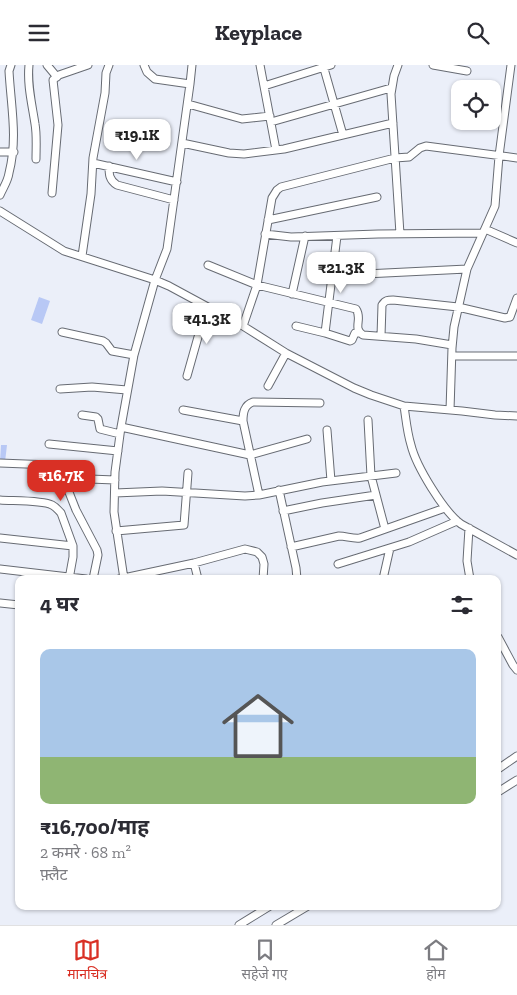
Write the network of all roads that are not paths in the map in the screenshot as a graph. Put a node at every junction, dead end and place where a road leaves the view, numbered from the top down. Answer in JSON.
{"nodes":[{"id":1,"x":29,"y":65,"type":"edge"},
{"id":2,"x":47,"y":65,"type":"edge"},
{"id":3,"x":88,"y":65,"type":"edge"},
{"id":4,"x":109,"y":65,"type":"edge"},
{"id":5,"x":144,"y":65,"type":"edge"},
{"id":6,"x":192,"y":65,"type":"edge"},
{"id":7,"x":260,"y":65,"type":"edge"},
{"id":8,"x":398,"y":65,"type":"edge"},
{"id":9,"x":433,"y":65,"type":"edge"},
{"id":10,"x":511,"y":65,"type":"edge"},
{"id":11,"x":326,"y":66,"type":"edge"},
{"id":12,"x":446,"y":66,"type":"edge"},
{"id":13,"x":10,"y":68,"type":"edge"},
{"id":14,"x":0,"y":69,"type":"edge"},
{"id":15,"x":467,"y":71,"type":"dead end"},
{"id":16,"x":57,"y":77,"type":"junction"},
{"id":17,"x":190,"y":85,"type":"junction"},
{"id":18,"x":264,"y":85,"type":"junction"},
{"id":19,"x":391,"y":88,"type":"junction"},
{"id":20,"x":188,"y":104,"type":"junction"},
{"id":21,"x":334,"y":105,"type":"junction"},
{"id":22,"x":271,"y":119,"type":"junction"},
{"id":23,"x":393,"y":123,"type":"junction"},
{"id":24,"x":343,"y":135,"type":"junction"},
{"id":25,"x":182,"y":143,"type":"junction"},
{"id":26,"x":276,"y":150,"type":"junction"},
{"id":27,"x":0,"y":152,"type":"edge"},
{"id":28,"x":14,"y":152,"type":"junction"},
{"id":29,"x":499,"y":156,"type":"junction"},
{"id":30,"x":395,"y":158,"type":"junction"},
{"id":31,"x":517,"y":158,"type":"edge"},
{"id":32,"x":36,"y":159,"type":"dead end"},
{"id":33,"x":93,"y":163,"type":"junction"},
{"id":34,"x":109,"y":166,"type":"junction"},
{"id":35,"x":177,"y":182,"type":"junction"},
{"id":36,"x":52,"y":193,"type":"dead end"},
{"id":37,"x":0,"y":195,"type":"edge"},
{"id":38,"x":377,"y":197,"type":"dead end"},
{"id":39,"x":174,"y":200,"type":"junction"},
{"id":40,"x":0,"y":211,"type":"edge"},
{"id":41,"x":268,"y":220,"type":"junction"},
{"id":42,"x":484,"y":231,"type":"junction"},
{"id":43,"x":266,"y":234,"type":"junction"},
{"id":44,"x":400,"y":234,"type":"junction"},
{"id":45,"x":305,"y":236,"type":"junction"},
{"id":46,"x":337,"y":236,"type":"junction"},
{"id":47,"x":517,"y":243,"type":"edge"},
{"id":48,"x":82,"y":257,"type":"junction"},
{"id":49,"x":208,"y":265,"type":"dead end"},
{"id":50,"x":467,"y":269,"type":"junction"},
{"id":51,"x":365,"y":273,"type":"dead end"},
{"id":52,"x":155,"y":280,"type":"junction"},
{"id":53,"x":257,"y":285,"type":"junction"},
{"id":54,"x":292,"y":294,"type":"junction"},
{"id":55,"x":517,"y":298,"type":"edge"},
{"id":56,"x":329,"y":302,"type":"junction"},
{"id":57,"x":458,"y":307,"type":"junction"},
{"id":58,"x":209,"y":308,"type":"junction"},
{"id":59,"x":243,"y":326,"type":"junction"},
{"id":60,"x":296,"y":326,"type":"dead end"},
{"id":61,"x":62,"y":333,"type":"dead end"},
{"id":62,"x":325,"y":333,"type":"junction"},
{"id":63,"x":359,"y":333,"type":"junction"},
{"id":64,"x":381,"y":336,"type":"junction"},
{"id":65,"x":452,"y":345,"type":"junction"},
{"id":66,"x":286,"y":353,"type":"junction"},
{"id":67,"x":134,"y":355,"type":"junction"},
{"id":68,"x":517,"y":356,"type":"edge"},
{"id":69,"x":452,"y":357,"type":"junction"},
{"id":70,"x":188,"y":376,"type":"dead end"},
{"id":71,"x":268,"y":386,"type":"dead end"},
{"id":72,"x":60,"y":389,"type":"dead end"},
{"id":73,"x":127,"y":391,"type":"junction"},
{"id":74,"x":320,"y":403,"type":"dead end"},
{"id":75,"x":404,"y":406,"type":"junction"},
{"id":76,"x":183,"y":409,"type":"dead end"},
{"id":77,"x":450,"y":410,"type":"junction"},
{"id":78,"x":82,"y":415,"type":"dead end"},
{"id":79,"x":517,"y":415,"type":"edge"},
{"id":80,"x":368,"y":420,"type":"dead end"},
{"id":81,"x":243,"y":421,"type":"junction"},
{"id":82,"x":327,"y":430,"type":"dead end"},
{"id":83,"x":120,"y":431,"type":"junction"},
{"id":84,"x":307,"y":439,"type":"dead end"},
{"id":85,"x":48,"y":444,"type":"dead end"},
{"id":86,"x":118,"y":451,"type":"junction"},
{"id":87,"x":250,"y":455,"type":"junction"},
{"id":88,"x":0,"y":463,"type":"edge"},
{"id":89,"x":188,"y":473,"type":"dead end"},
{"id":90,"x":396,"y":473,"type":"dead end"},
{"id":91,"x":371,"y":477,"type":"junction"},
{"id":92,"x":64,"y":478,"type":"junction"},
{"id":93,"x":115,"y":480,"type":"junction"},
{"id":94,"x":332,"y":481,"type":"junction"},
{"id":95,"x":279,"y":490,"type":"junction"},
{"id":96,"x":115,"y":493,"type":"junction"},
{"id":97,"x":186,"y":493,"type":"junction"},
{"id":98,"x":260,"y":495,"type":"junction"},
{"id":99,"x":376,"y":495,"type":"junction"},
{"id":100,"x":0,"y":500,"type":"edge"},
{"id":101,"x":445,"y":508,"type":"junction"},
{"id":102,"x":284,"y":511,"type":"junction"},
{"id":103,"x":457,"y":521,"type":"junction"},
{"id":104,"x":469,"y":528,"type":"junction"},
{"id":105,"x":385,"y":529,"type":"junction"},
{"id":106,"x":116,"y":531,"type":"junction"},
{"id":107,"x":0,"y":538,"type":"edge"},
{"id":108,"x":73,"y":546,"type":"junction"},
{"id":109,"x":291,"y":547,"type":"junction"},
{"id":110,"x":390,"y":548,"type":"junction"},
{"id":111,"x":517,"y":555,"type":"edge"},
{"id":112,"x":194,"y":563,"type":"junction"},
{"id":113,"x":338,"y":564,"type":"dead end"},
{"id":114,"x":0,"y":569,"type":"edge"},
{"id":115,"x":52,"y":575,"type":"edge"},
{"id":116,"x":69,"y":575,"type":"edge"},
{"id":117,"x":94,"y":575,"type":"edge"},
{"id":118,"x":123,"y":575,"type":"edge"},
{"id":119,"x":142,"y":575,"type":"edge"},
{"id":120,"x":197,"y":575,"type":"edge"},
{"id":121,"x":263,"y":575,"type":"edge"},
{"id":122,"x":296,"y":575,"type":"edge"},
{"id":123,"x":383,"y":575,"type":"edge"},
{"id":124,"x":469,"y":575,"type":"edge"},
{"id":125,"x":0,"y":603,"type":"edge"},
{"id":126,"x":15,"y":605,"type":"edge"},
{"id":127,"x":501,"y":643,"type":"edge"},
{"id":128,"x":517,"y":670,"type":"edge"},
{"id":129,"x":517,"y":756,"type":"edge"},
{"id":130,"x":501,"y":767,"type":"edge"},
{"id":131,"x":517,"y":780,"type":"edge"},
{"id":132,"x":501,"y":790,"type":"edge"},
{"id":133,"x":263,"y":910,"type":"edge"},
{"id":134,"x":301,"y":910,"type":"edge"},
{"id":135,"x":239,"y":925,"type":"edge"},
{"id":136,"x":276,"y":925,"type":"edge"}],
"edges":[{"from":1,"to":32,"type":"street"},
{"from":2,"to":16,"type":"street"},
{"from":3,"to":16,"type":"street"},
{"from":4,"to":33,"type":"street"},
{"from":5,"to":17,"type":"street"},
{"from":6,"to":17,"type":"street"},
{"from":7,"to":18,"type":"street"},
{"from":8,"to":19,"type":"street"},
{"from":9,"to":12,"type":"street"},
{"from":10,"to":29,"type":"street"},
{"from":11,"to":18,"type":"street"},
{"from":11,"to":21,"type":"street"},
{"from":12,"to":15,"type":"street"},
{"from":13,"to":14,"type":"street"},
{"from":13,"to":28,"type":"street"},
{"from":16,"to":36,"type":"street"},
{"from":17,"to":20,"type":"street"},
{"from":18,"to":22,"type":"street"},
{"from":19,"to":21,"type":"street"},
{"from":19,"to":23,"type":"street"},
{"from":20,"to":22,"type":"street"},
{"from":20,"to":25,"type":"street"},
{"from":21,"to":22,"type":"street"},
{"from":21,"to":24,"type":"street"},
{"from":22,"to":26,"type":"street"},
{"from":23,"to":24,"type":"street"},
{"from":23,"to":30,"type":"street"},
{"from":24,"to":26,"type":"street"},
{"from":25,"to":26,"type":"street"},
{"from":25,"to":35,"type":"street"},
{"from":27,"to":28,"type":"street"},
{"from":28,"to":37,"type":"street"},
{"from":29,"to":30,"type":"street"},
{"from":29,"to":31,"type":"street"},
{"from":29,"to":42,"type":"street"},
{"from":30,"to":41,"type":"street"},
{"from":30,"to":44,"type":"street"},
{"from":33,"to":34,"type":"street"},
{"from":33,"to":48,"type":"street"},
{"from":34,"to":35,"type":"street"},
{"from":34,"to":39,"type":"street"},
{"from":35,"to":39,"type":"street"},
{"from":38,"to":41,"type":"street"},
{"from":39,"to":52,"type":"street"},
{"from":40,"to":48,"type":"street"},
{"from":41,"to":43,"type":"street"},
{"from":42,"to":44,"type":"street"},
{"from":42,"to":47,"type":"street"},
{"from":42,"to":50,"type":"street"},
{"from":43,"to":45,"type":"street"},
{"from":43,"to":53,"type":"street"},
{"from":44,"to":46,"type":"street"},
{"from":45,"to":46,"type":"street"},
{"from":45,"to":54,"type":"street"},
{"from":46,"to":56,"type":"street"},
{"from":48,"to":52,"type":"street"},
{"from":49,"to":53,"type":"street"},
{"from":50,"to":51,"type":"street"},
{"from":50,"to":57,"type":"street"},
{"from":52,"to":58,"type":"street"},
{"from":52,"to":67,"type":"street"},
{"from":53,"to":54,"type":"street"},
{"from":53,"to":59,"type":"street"},
{"from":54,"to":56,"type":"street"},
{"from":55,"to":57,"type":"street"},
{"from":56,"to":62,"type":"street"},
{"from":56,"to":63,"type":"street"},
{"from":57,"to":64,"type":"street"},
{"from":57,"to":65,"type":"street"},
{"from":58,"to":59,"type":"street"},
{"from":58,"to":70,"type":"street"},
{"from":59,"to":66,"type":"street"},
{"from":60,"to":62,"type":"street"},
{"from":61,"to":67,"type":"street"},
{"from":62,"to":63,"type":"street"},
{"from":63,"to":64,"type":"street"},
{"from":64,"to":65,"type":"street"},
{"from":65,"to":69,"type":"street"},
{"from":66,"to":71,"type":"street"},
{"from":66,"to":75,"type":"street"},
{"from":67,"to":73,"type":"street"},
{"from":68,"to":69,"type":"street"},
{"from":69,"to":77,"type":"street"},
{"from":72,"to":73,"type":"street"},
{"from":73,"to":83,"type":"street"},
{"from":74,"to":81,"type":"street"},
{"from":75,"to":77,"type":"street"},
{"from":75,"to":101,"type":"street"},
{"from":76,"to":81,"type":"street"},
{"from":77,"to":79,"type":"street"},
{"from":78,"to":83,"type":"street"},
{"from":80,"to":91,"type":"street"},
{"from":81,"to":87,"type":"street"},
{"from":82,"to":94,"type":"street"},
{"from":83,"to":86,"type":"street"},
{"from":83,"to":87,"type":"street"},
{"from":84,"to":87,"type":"street"},
{"from":85,"to":86,"type":"street"},
{"from":86,"to":93,"type":"street"},
{"from":87,"to":98,"type":"street"},
{"from":88,"to":92,"type":"street"},
{"from":89,"to":97,"type":"street"},
{"from":90,"to":91,"type":"street"},
{"from":91,"to":94,"type":"street"},
{"from":91,"to":99,"type":"street"},
{"from":92,"to":93,"type":"street"},
{"from":92,"to":117,"type":"street"},
{"from":93,"to":96,"type":"street"},
{"from":94,"to":95,"type":"street"},
{"from":95,"to":98,"type":"street"},
{"from":95,"to":102,"type":"street"},
{"from":96,"to":97,"type":"street"},
{"from":96,"to":106,"type":"street"},
{"from":97,"to":98,"type":"street"},
{"from":97,"to":106,"type":"street"},
{"from":99,"to":102,"type":"street"},
{"from":99,"to":105,"type":"street"},
{"from":100,"to":108,"type":"street"},
{"from":101,"to":103,"type":"street"},
{"from":101,"to":105,"type":"street"},
{"from":102,"to":109,"type":"street"},
{"from":103,"to":104,"type":"street"},
{"from":103,"to":110,"type":"street"},
{"from":104,"to":111,"type":"street"},
{"from":104,"to":124,"type":"street"},
{"from":105,"to":109,"type":"street"},
{"from":106,"to":118,"type":"street"},
{"from":107,"to":108,"type":"street"},
{"from":108,"to":116,"type":"street"},
{"from":109,"to":122,"type":"street"},
{"from":110,"to":113,"type":"street"},
{"from":110,"to":123,"type":"street"},
{"from":112,"to":119,"type":"street"},
{"from":112,"to":120,"type":"street"},
{"from":112,"to":121,"type":"street"},
{"from":114,"to":115,"type":"street"},
{"from":125,"to":126,"type":"street"},
{"from":127,"to":128,"type":"street"},
{"from":129,"to":130,"type":"street"},
{"from":131,"to":132,"type":"street"},
{"from":133,"to":135,"type":"street"},
{"from":134,"to":136,"type":"street"}]}
